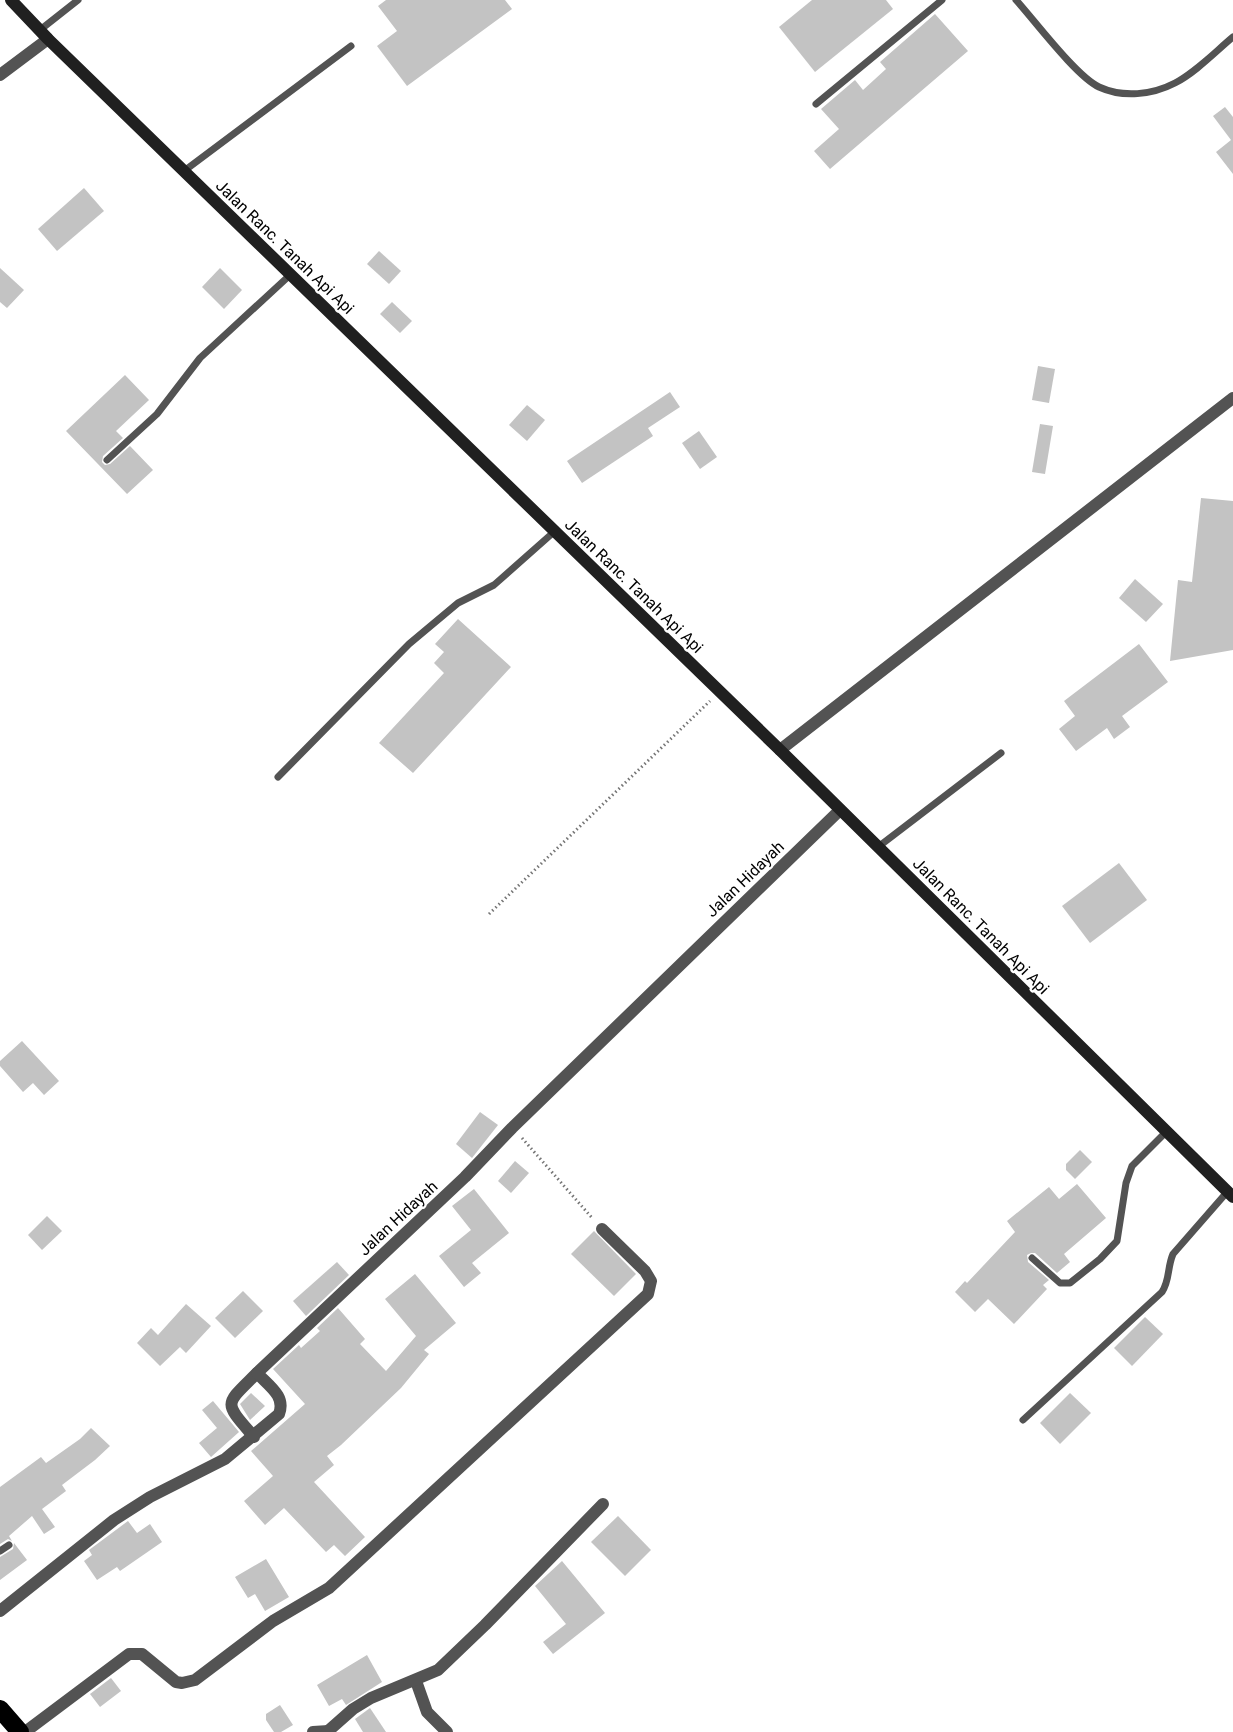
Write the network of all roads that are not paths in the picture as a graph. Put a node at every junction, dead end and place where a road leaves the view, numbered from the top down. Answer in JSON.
{"nodes":[{"id":1,"x":11,"y":0,"type":"edge"},
{"id":2,"x":78,"y":0,"type":"edge"},
{"id":3,"x":942,"y":0,"type":"edge"},
{"id":4,"x":1016,"y":0,"type":"edge"},
{"id":5,"x":44,"y":35,"type":"junction"},
{"id":6,"x":1233,"y":37,"type":"edge"},
{"id":7,"x":351,"y":46,"type":"dead end"},
{"id":8,"x":0,"y":75,"type":"edge"},
{"id":9,"x":816,"y":104,"type":"dead end"},
{"id":10,"x":184,"y":171,"type":"junction"},
{"id":11,"x":290,"y":275,"type":"junction"},
{"id":12,"x":1233,"y":398,"type":"edge"},
{"id":13,"x":107,"y":459,"type":"dead end"},
{"id":14,"x":555,"y":531,"type":"junction"},
{"id":15,"x":780,"y":750,"type":"junction"},
{"id":16,"x":1001,"y":753,"type":"dead end"},
{"id":17,"x":278,"y":777,"type":"dead end"},
{"id":18,"x":840,"y":810,"type":"junction"},
{"id":19,"x":878,"y":847,"type":"junction"},
{"id":20,"x":1166,"y":1132,"type":"junction"},
{"id":21,"x":1230,"y":1194,"type":"edge"},
{"id":22,"x":602,"y":1229,"type":"road end"},
{"id":23,"x":1032,"y":1258,"type":"dead end"},
{"id":24,"x":257,"y":1373,"type":"junction"},
{"id":25,"x":1023,"y":1420,"type":"dead end"},
{"id":26,"x":254,"y":1437,"type":"junction"},
{"id":27,"x":603,"y":1504,"type":"dead end"},
{"id":28,"x":9,"y":1545,"type":"dead end"},
{"id":29,"x":0,"y":1551,"type":"edge"},
{"id":30,"x":0,"y":1611,"type":"edge"},
{"id":31,"x":416,"y":1681,"type":"junction"},
{"id":32,"x":0,"y":1709,"type":"edge"},
{"id":33,"x":328,"y":1731,"type":"edge"},
{"id":34,"x":22,"y":1732,"type":"edge"},
{"id":35,"x":312,"y":1732,"type":"edge"},
{"id":36,"x":447,"y":1732,"type":"edge"}],
"edges":[{"from":1,"to":5,"type":"street","name":"Jalan Ranc. Tanah Api Api"},
{"from":2,"to":5,"type":"lane"},
{"from":3,"to":9,"type":"lane"},
{"from":4,"to":6,"type":"lane"},
{"from":5,"to":8,"type":"street"},
{"from":5,"to":10,"type":"street","name":"Jalan Ranc. Tanah Api Api"},
{"from":7,"to":10,"type":"lane"},
{"from":10,"to":11,"type":"street","name":"Jalan Ranc. Tanah Api Api"},
{"from":11,"to":13,"type":"lane"},
{"from":11,"to":14,"type":"street","name":"Jalan Ranc. Tanah Api Api"},
{"from":12,"to":15,"type":"street"},
{"from":14,"to":15,"type":"street","name":"Jalan Ranc. Tanah Api Api"},
{"from":14,"to":17,"type":"lane"},
{"from":15,"to":18,"type":"street","name":"Jalan Ranc. Tanah Api Api"},
{"from":16,"to":19,"type":"lane"},
{"from":18,"to":19,"type":"street","name":"Jalan Ranc. Tanah Api Api"},
{"from":18,"to":24,"type":"street","name":"Jalan Hidayah"},
{"from":19,"to":20,"type":"street","name":"Jalan Ranc. Tanah Api Api"},
{"from":20,"to":21,"type":"street","name":"Jalan Ranc. Tanah Api Api"},
{"from":20,"to":23,"type":"lane"},
{"from":21,"to":25,"type":"lane"},
{"from":22,"to":34,"type":"street"},
{"from":24,"to":26,"type":"street","name":"Jalan Hidayah"},
{"from":24,"to":26,"type":"street"},
{"from":26,"to":30,"type":"street"},
{"from":27,"to":31,"type":"street"},
{"from":28,"to":29,"type":"lane"},
{"from":31,"to":33,"type":"street"},
{"from":31,"to":36,"type":"street"},
{"from":32,"to":34,"type":"highway"},
{"from":33,"to":35,"type":"street"}]}
